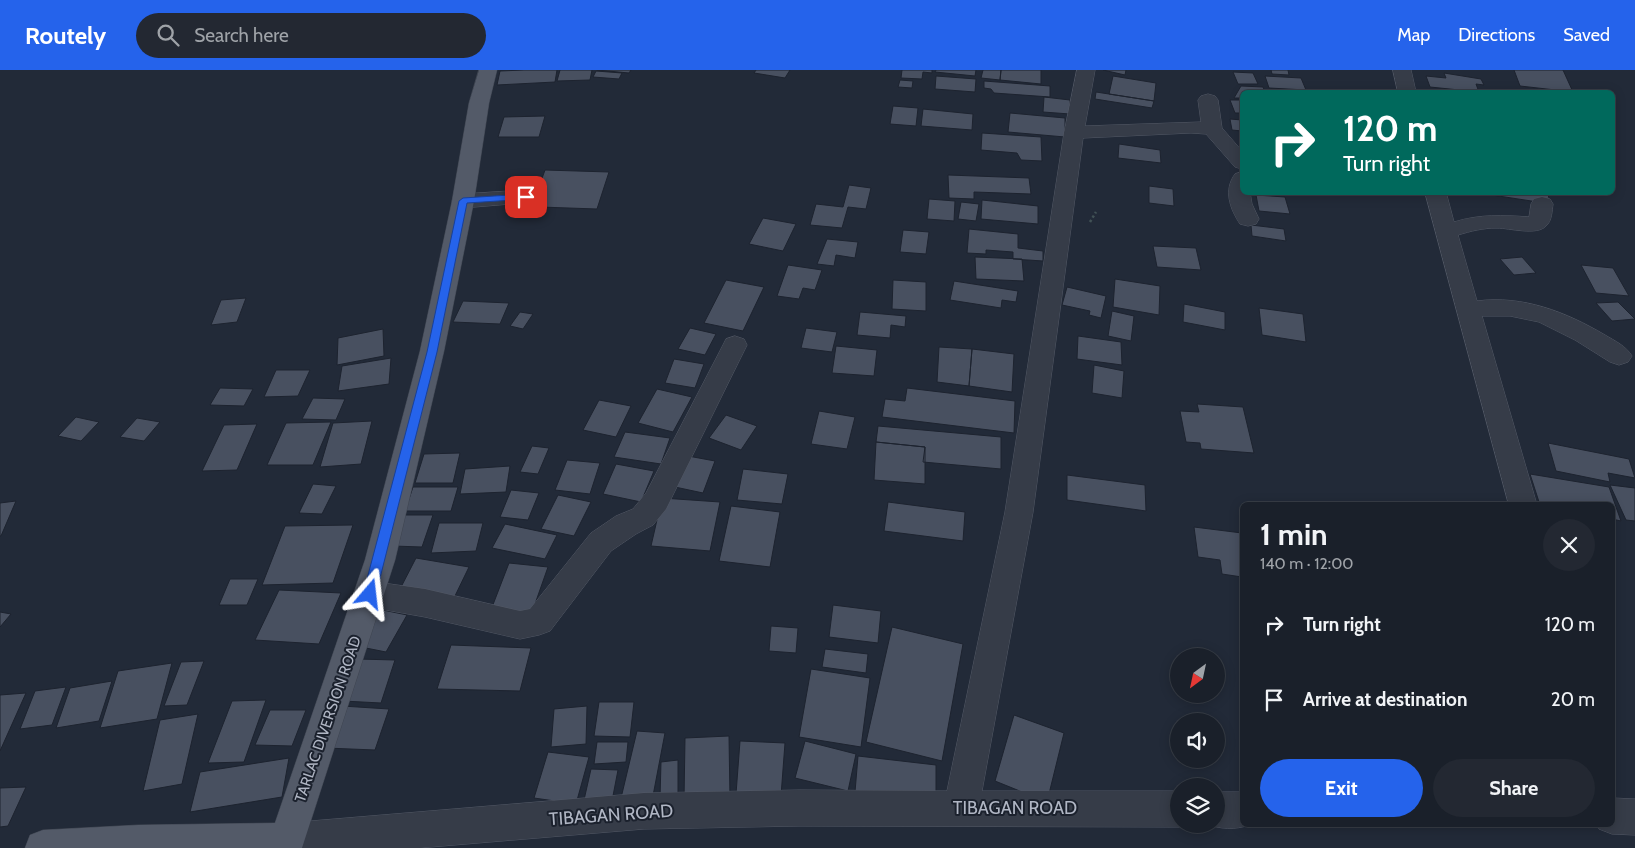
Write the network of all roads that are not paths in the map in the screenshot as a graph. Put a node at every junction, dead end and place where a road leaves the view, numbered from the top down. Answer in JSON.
{"nodes":[{"id":1,"x":488,"y":70,"type":"edge"},
{"id":2,"x":1086,"y":70,"type":"edge"},
{"id":3,"x":1402,"y":70,"type":"edge"},
{"id":4,"x":1409,"y":90,"type":"edge"},
{"id":5,"x":1208,"y":100,"type":"dead end"},
{"id":6,"x":1212,"y":128,"type":"junction"},
{"id":7,"x":1074,"y":133,"type":"junction"},
{"id":8,"x":1240,"y":161,"type":"edge"},
{"id":9,"x":1240,"y":186,"type":"edge"},
{"id":10,"x":1436,"y":195,"type":"edge"},
{"id":11,"x":526,"y":197,"type":"dead end"},
{"id":12,"x":463,"y":201,"type":"junction"},
{"id":13,"x":1542,"y":204,"type":"dead end"},
{"id":14,"x":1248,"y":219,"type":"dead end"},
{"id":15,"x":1446,"y":232,"type":"junction"},
{"id":16,"x":1468,"y":310,"type":"junction"},
{"id":17,"x":735,"y":345,"type":"dead end"},
{"id":18,"x":1619,"y":356,"type":"dead end"},
{"id":19,"x":1522,"y":502,"type":"edge"},
{"id":20,"x":370,"y":594,"type":"junction"},
{"id":21,"x":960,"y":808,"type":"junction"},
{"id":22,"x":1170,"y":810,"type":"edge"},
{"id":23,"x":1225,"y":810,"type":"edge"},
{"id":24,"x":1240,"y":810,"type":"edge"},
{"id":25,"x":1615,"y":816,"type":"edge"},
{"id":26,"x":1635,"y":817,"type":"edge"},
{"id":27,"x":286,"y":841,"type":"junction"},
{"id":28,"x":43,"y":848,"type":"edge"}],
"edges":[{"from":1,"to":12,"type":"main road","name":"TARLAC DIVERSION ROAD"},
{"from":2,"to":7,"type":"street"},
{"from":3,"to":4,"type":"street"},
{"from":5,"to":6,"type":"street"},
{"from":6,"to":7,"type":"street"},
{"from":6,"to":8,"type":"street"},
{"from":7,"to":21,"type":"street"},
{"from":9,"to":14,"type":"street"},
{"from":10,"to":15,"type":"street"},
{"from":11,"to":12,"type":"street"},
{"from":12,"to":20,"type":"main road","name":"TARLAC DIVERSION ROAD"},
{"from":13,"to":15,"type":"street"},
{"from":15,"to":16,"type":"street"},
{"from":16,"to":18,"type":"street"},
{"from":16,"to":19,"type":"street"},
{"from":17,"to":20,"type":"street"},
{"from":20,"to":27,"type":"main road","name":"TARLAC DIVERSION ROAD"},
{"from":21,"to":22,"type":"street","name":"TIBAGAN ROAD"},
{"from":21,"to":27,"type":"street","name":"TIBAGAN ROAD"},
{"from":23,"to":24,"type":"street"},
{"from":25,"to":26,"type":"street"},
{"from":27,"to":28,"type":"main road","name":"TIBAGAN ROAD"}]}
